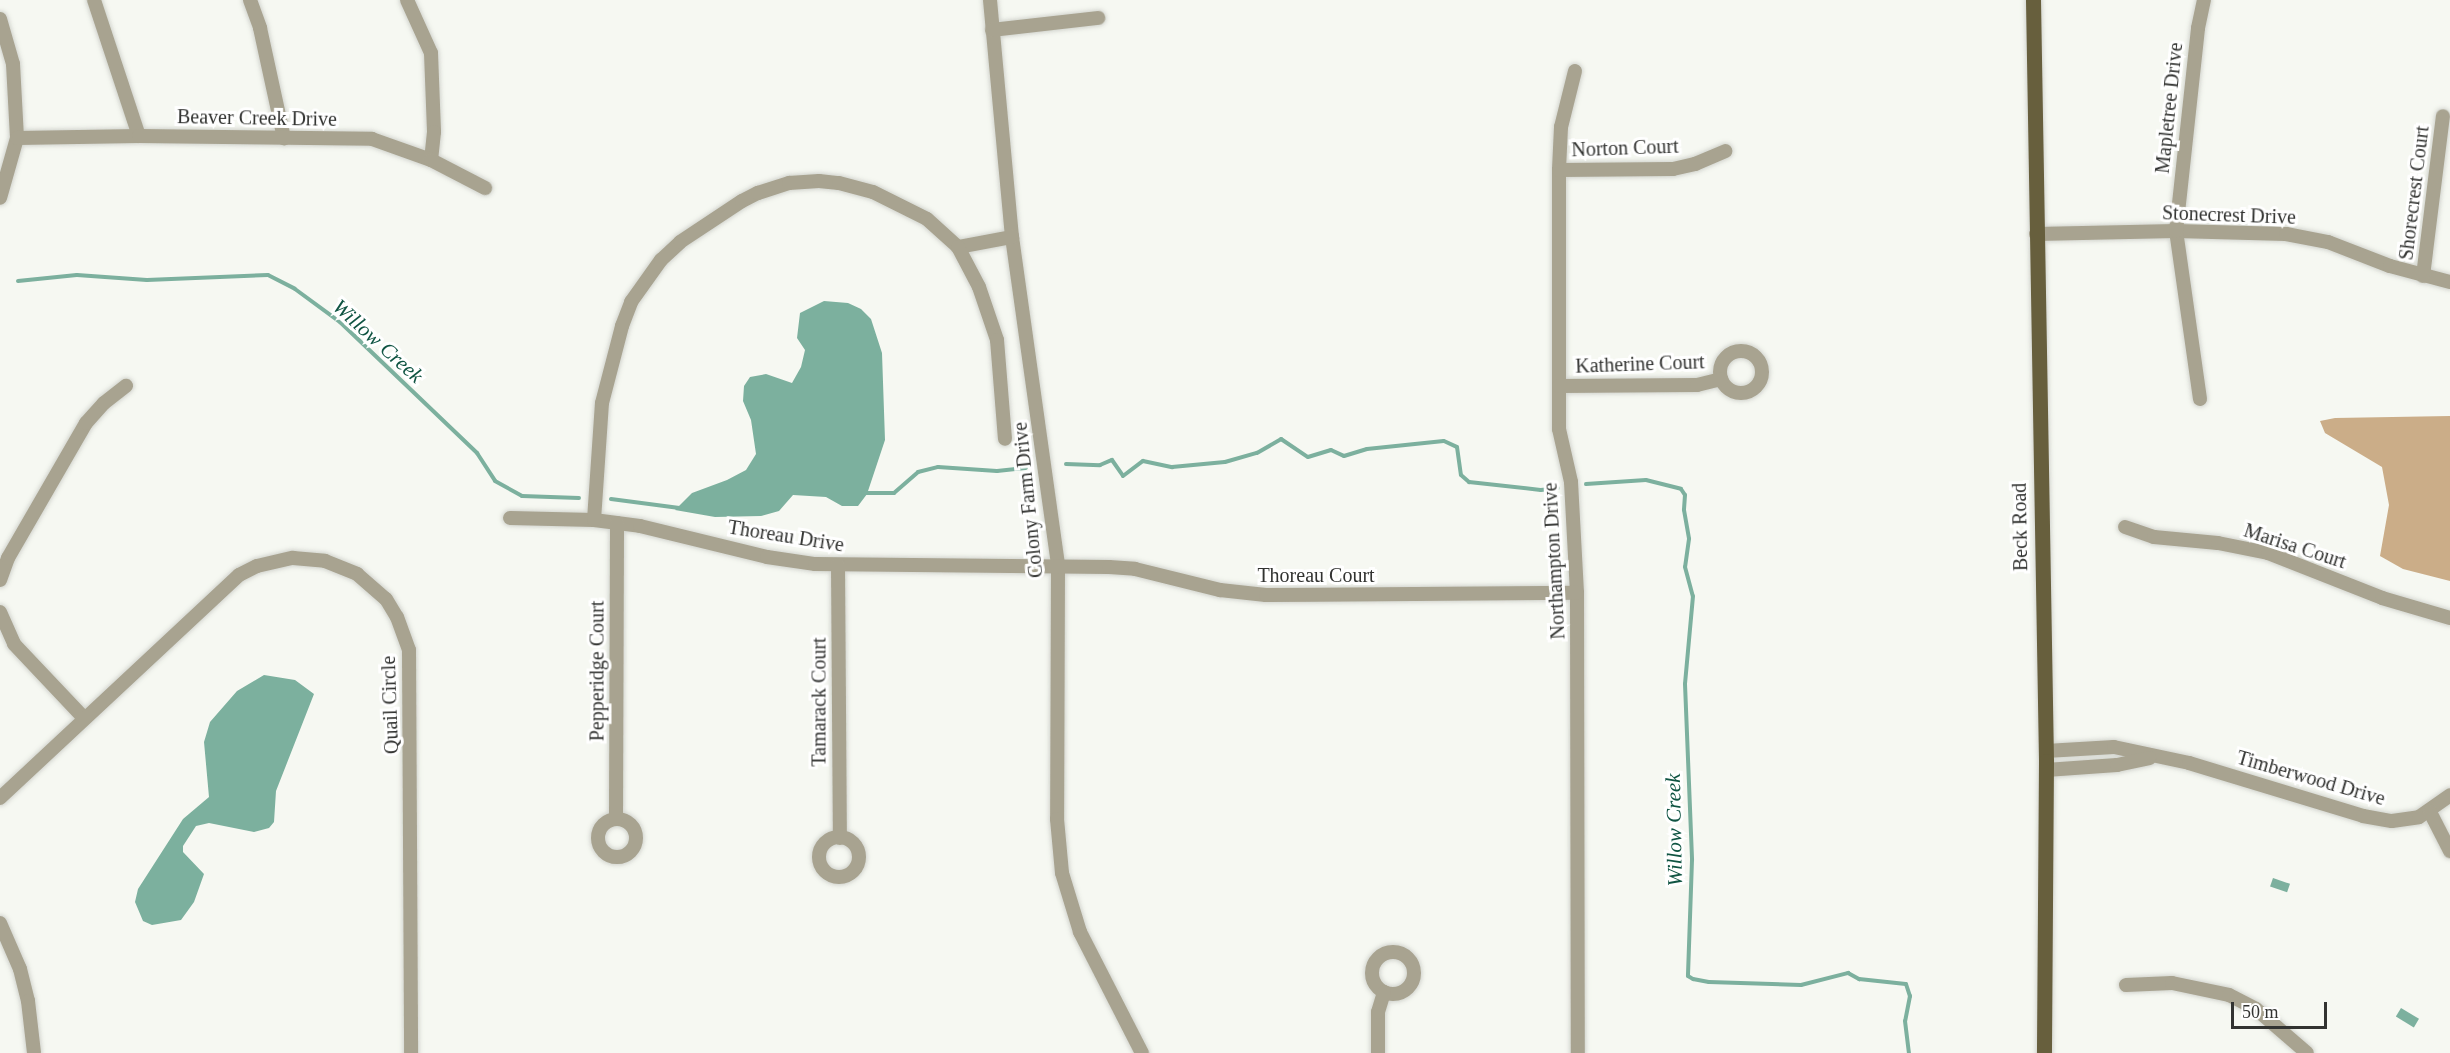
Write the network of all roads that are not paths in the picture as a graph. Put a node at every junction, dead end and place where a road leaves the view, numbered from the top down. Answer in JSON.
{"nodes":[{"id":1,"x":94,"y":0,"type":"edge"},
{"id":2,"x":250,"y":0,"type":"edge"},
{"id":3,"x":407,"y":0,"type":"edge"},
{"id":4,"x":990,"y":0,"type":"edge"},
{"id":5,"x":2033,"y":0,"type":"edge"},
{"id":6,"x":2204,"y":0,"type":"edge"},
{"id":7,"x":1098,"y":18,"type":"dead end"},
{"id":8,"x":0,"y":19,"type":"edge"},
{"id":9,"x":992,"y":30,"type":"junction"},
{"id":10,"x":1575,"y":71,"type":"dead end"},
{"id":11,"x":2444,"y":116,"type":"dead end"},
{"id":12,"x":140,"y":136,"type":"junction"},
{"id":13,"x":17,"y":138,"type":"junction"},
{"id":14,"x":284,"y":138,"type":"junction"},
{"id":15,"x":1725,"y":151,"type":"dead end"},
{"id":16,"x":431,"y":160,"type":"junction"},
{"id":17,"x":1559,"y":170,"type":"junction"},
{"id":18,"x":485,"y":188,"type":"dead end"},
{"id":19,"x":0,"y":198,"type":"edge"},
{"id":20,"x":2176,"y":231,"type":"junction"},
{"id":21,"x":2036,"y":234,"type":"junction"},
{"id":22,"x":1012,"y":237,"type":"junction"},
{"id":23,"x":958,"y":248,"type":"junction"},
{"id":24,"x":2423,"y":276,"type":"junction"},
{"id":25,"x":2450,"y":282,"type":"edge"},
{"id":26,"x":1721,"y":379,"type":"dead end"},
{"id":27,"x":126,"y":386,"type":"dead end"},
{"id":28,"x":1559,"y":386,"type":"junction"},
{"id":29,"x":2200,"y":399,"type":"dead end"},
{"id":30,"x":1005,"y":439,"type":"dead end"},
{"id":31,"x":510,"y":518,"type":"dead end"},
{"id":32,"x":594,"y":520,"type":"junction"},
{"id":33,"x":617,"y":523,"type":"junction"},
{"id":34,"x":2124,"y":527,"type":"dead end"},
{"id":35,"x":2,"y":564,"type":"edge"},
{"id":36,"x":838,"y":565,"type":"junction"},
{"id":37,"x":1058,"y":566,"type":"junction"},
{"id":38,"x":0,"y":580,"type":"edge"},
{"id":39,"x":1577,"y":593,"type":"junction"},
{"id":40,"x":0,"y":612,"type":"edge"},
{"id":41,"x":2450,"y":618,"type":"edge"},
{"id":42,"x":84,"y":718,"type":"junction"},
{"id":43,"x":2046,"y":751,"type":"junction"},
{"id":44,"x":2154,"y":757,"type":"junction"},
{"id":45,"x":2046,"y":770,"type":"junction"},
{"id":46,"x":2450,"y":795,"type":"edge"},
{"id":47,"x":0,"y":798,"type":"edge"},
{"id":48,"x":2430,"y":812,"type":"junction"},
{"id":49,"x":616,"y":819,"type":"dead end"},
{"id":50,"x":840,"y":838,"type":"dead end"},
{"id":51,"x":2450,"y":851,"type":"edge"},
{"id":52,"x":0,"y":924,"type":"edge"},
{"id":53,"x":2126,"y":985,"type":"dead end"},
{"id":54,"x":1384,"y":992,"type":"dead end"},
{"id":55,"x":34,"y":1053,"type":"edge"},
{"id":56,"x":411,"y":1053,"type":"edge"},
{"id":57,"x":1142,"y":1053,"type":"edge"},
{"id":58,"x":1378,"y":1053,"type":"edge"},
{"id":59,"x":1578,"y":1053,"type":"edge"},
{"id":60,"x":2044,"y":1053,"type":"edge"},
{"id":61,"x":2307,"y":1053,"type":"edge"}],
"edges":[{"from":1,"to":12,"type":"street"},
{"from":2,"to":14,"type":"street"},
{"from":3,"to":16,"type":"street"},
{"from":4,"to":9,"type":"street","name":"Colony Farm Drive"},
{"from":5,"to":21,"type":"main road","name":"Beck Road"},
{"from":6,"to":20,"type":"street","name":"Mapletree Drive"},
{"from":7,"to":9,"type":"street"},
{"from":8,"to":13,"type":"street"},
{"from":9,"to":22,"type":"street","name":"Colony Farm Drive"},
{"from":10,"to":17,"type":"street","name":"Northampton Drive"},
{"from":11,"to":24,"type":"street","name":"Shorecrest Court"},
{"from":12,"to":13,"type":"street","name":"Beaver Creek Drive"},
{"from":12,"to":14,"type":"street","name":"Beaver Creek Drive"},
{"from":13,"to":19,"type":"street"},
{"from":14,"to":16,"type":"street","name":"Beaver Creek Drive"},
{"from":15,"to":17,"type":"street","name":"Norton Court"},
{"from":16,"to":18,"type":"street","name":"Beaver Creek Drive"},
{"from":17,"to":28,"type":"street","name":"Northampton Drive"},
{"from":20,"to":21,"type":"street","name":"Stonecrest Drive"},
{"from":20,"to":24,"type":"street","name":"Stonecrest Drive"},
{"from":20,"to":29,"type":"street","name":"Mapletree Drive"},
{"from":21,"to":43,"type":"main road","name":"Beck Road"},
{"from":22,"to":23,"type":"street"},
{"from":22,"to":37,"type":"street","name":"Colony Farm Drive"},
{"from":23,"to":30,"type":"street"},
{"from":23,"to":32,"type":"street"},
{"from":24,"to":25,"type":"street","name":"Stonecrest Drive"},
{"from":26,"to":28,"type":"street","name":"Katherine Court"},
{"from":27,"to":35,"type":"street"},
{"from":28,"to":39,"type":"street","name":"Northampton Drive"},
{"from":31,"to":32,"type":"street","name":"Thoreau Drive"},
{"from":32,"to":33,"type":"street","name":"Thoreau Drive"},
{"from":33,"to":36,"type":"street","name":"Thoreau Drive"},
{"from":33,"to":49,"type":"street","name":"Pepperidge Court"},
{"from":34,"to":41,"type":"street","name":"Marisa Court"},
{"from":35,"to":38,"type":"street"},
{"from":36,"to":37,"type":"street","name":"Thoreau Drive"},
{"from":36,"to":50,"type":"street","name":"Tamarack Court"},
{"from":37,"to":39,"type":"street","name":"Thoreau Court"},
{"from":37,"to":57,"type":"street","name":"Colony Farm Drive"},
{"from":39,"to":59,"type":"street","name":"Northampton Drive"},
{"from":40,"to":42,"type":"street"},
{"from":42,"to":47,"type":"street","name":"Quail Circle"},
{"from":42,"to":56,"type":"street","name":"Quail Circle"},
{"from":43,"to":44,"type":"street","name":"Timberwood Drive"},
{"from":43,"to":45,"type":"main road","name":"Beck Road"},
{"from":44,"to":45,"type":"street","name":"Timberwood Drive"},
{"from":44,"to":48,"type":"street","name":"Timberwood Drive"},
{"from":45,"to":60,"type":"main road","name":"Beck Road"},
{"from":46,"to":48,"type":"street","name":"Timberwood Drive"},
{"from":48,"to":51,"type":"street"},
{"from":52,"to":55,"type":"street"},
{"from":53,"to":61,"type":"street"},
{"from":54,"to":58,"type":"street"}]}
